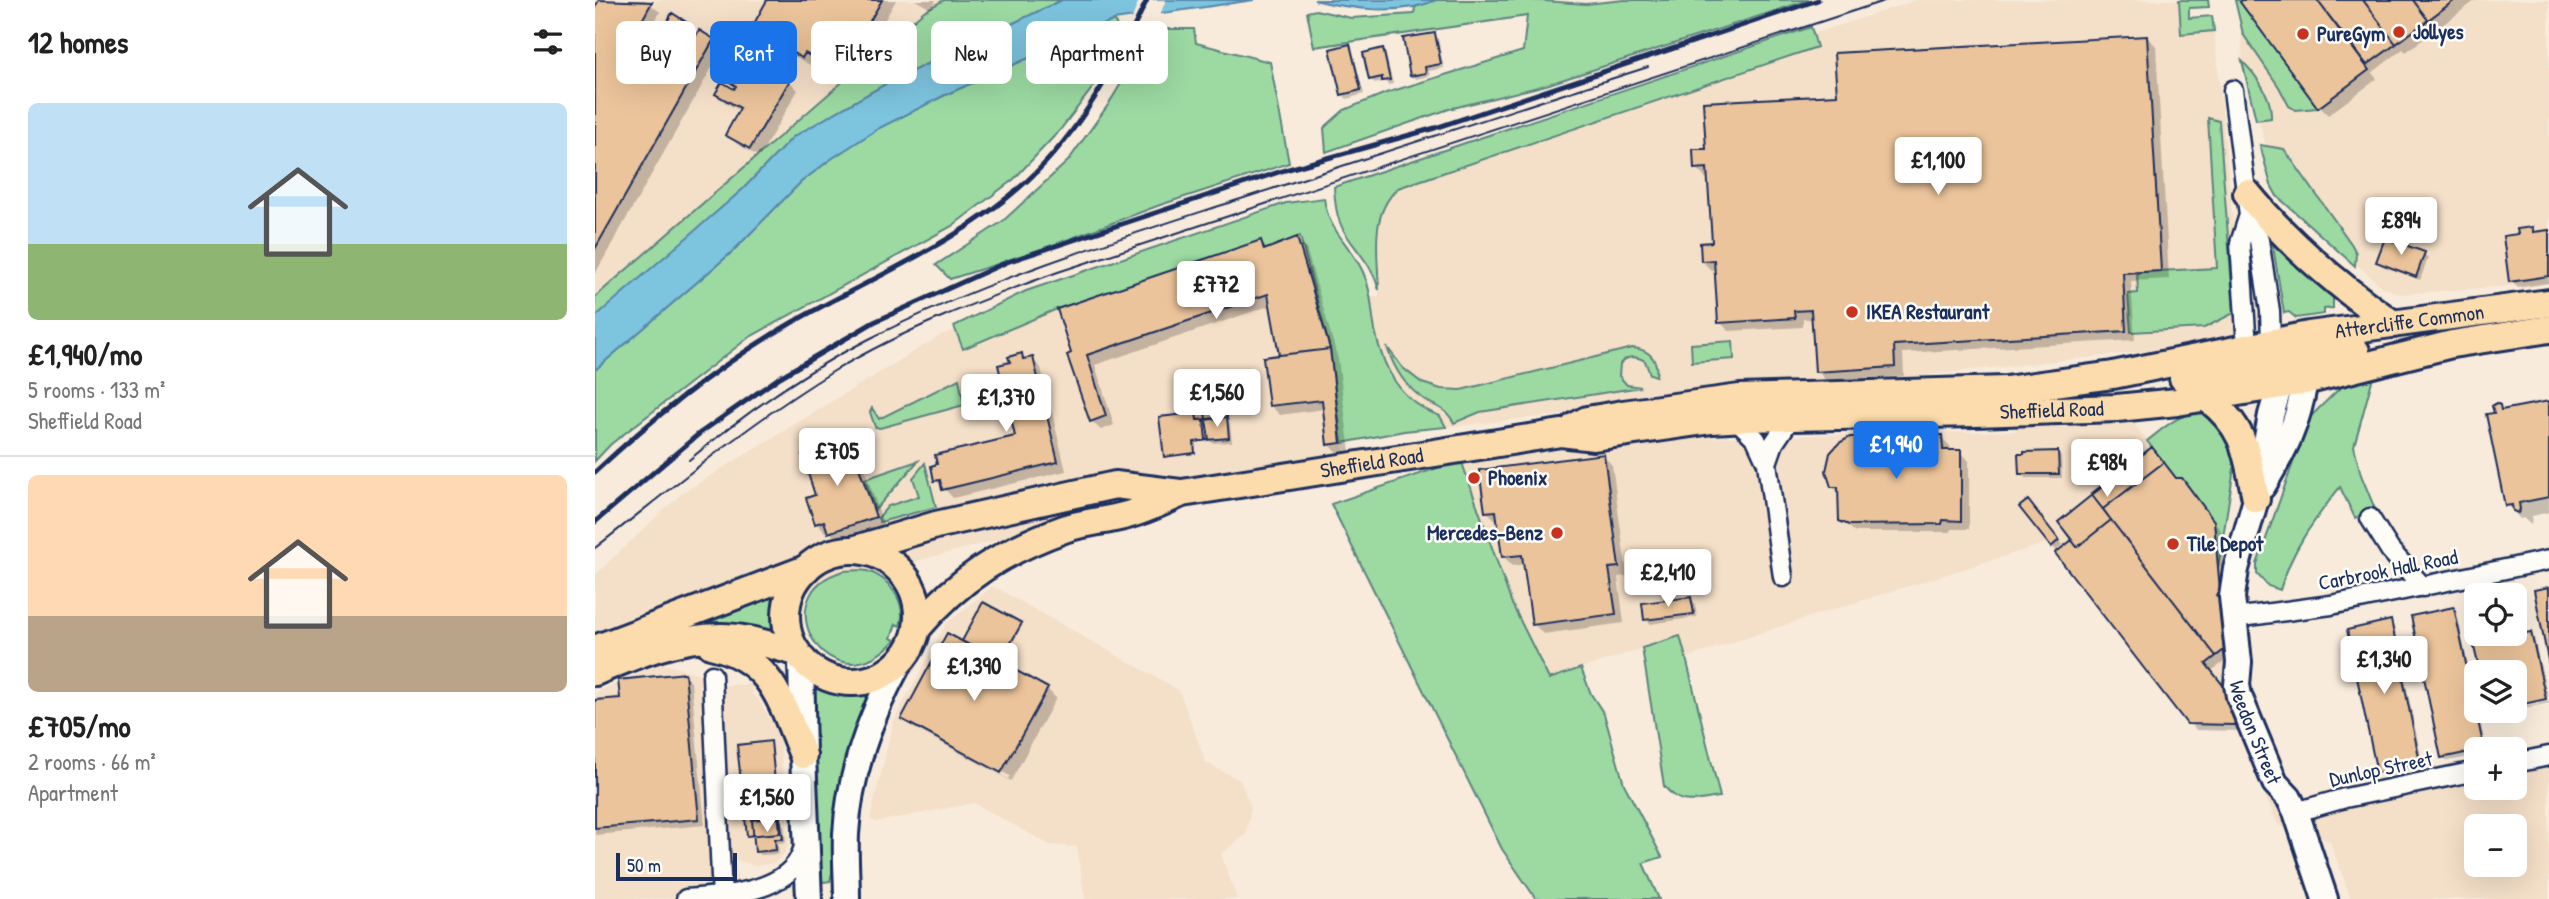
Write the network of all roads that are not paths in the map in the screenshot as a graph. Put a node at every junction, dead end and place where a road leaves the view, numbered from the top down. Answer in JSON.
{"nodes":[{"id":1,"x":2233,"y":90,"type":"dead end"},
{"id":2,"x":2248,"y":204,"type":"junction"},
{"id":3,"x":2549,"y":303,"type":"edge"},
{"id":4,"x":2393,"y":324,"type":"junction"},
{"id":5,"x":2549,"y":329,"type":"edge"},
{"id":6,"x":2273,"y":368,"type":"junction"},
{"id":7,"x":2208,"y":399,"type":"junction"},
{"id":8,"x":1792,"y":416,"type":"junction"},
{"id":9,"x":1736,"y":419,"type":"junction"},
{"id":10,"x":1562,"y":433,"type":"junction"},
{"id":11,"x":1767,"y":463,"type":"junction"},
{"id":12,"x":1182,"y":493,"type":"junction"},
{"id":13,"x":2256,"y":499,"type":"junction"},
{"id":14,"x":2370,"y":518,"type":"dead end"},
{"id":15,"x":854,"y":550,"type":"junction"},
{"id":16,"x":2549,"y":560,"type":"edge"},
{"id":17,"x":806,"y":569,"type":"junction"},
{"id":18,"x":1783,"y":577,"type":"dead end"},
{"id":19,"x":2423,"y":587,"type":"junction"},
{"id":20,"x":2234,"y":618,"type":"junction"},
{"id":21,"x":918,"y":627,"type":"junction"},
{"id":22,"x":693,"y":639,"type":"junction"},
{"id":23,"x":595,"y":649,"type":"edge"},
{"id":24,"x":799,"y":656,"type":"junction"},
{"id":25,"x":898,"y":665,"type":"junction"},
{"id":26,"x":595,"y":672,"type":"edge"},
{"id":27,"x":712,"y":675,"type":"dead end"},
{"id":28,"x":803,"y":755,"type":"junction"},
{"id":29,"x":2549,"y":756,"type":"edge"},
{"id":30,"x":2527,"y":761,"type":"edge"},
{"id":31,"x":2464,"y":773,"type":"edge"},
{"id":32,"x":2293,"y":805,"type":"junction"},
{"id":33,"x":806,"y":842,"type":"junction"},
{"id":34,"x":726,"y":898,"type":"edge"},
{"id":35,"x":686,"y":899,"type":"edge"},
{"id":36,"x":809,"y":899,"type":"edge"},
{"id":37,"x":847,"y":899,"type":"edge"},
{"id":38,"x":2325,"y":899,"type":"edge"}],
"edges":[{"from":1,"to":2,"type":"street"},
{"from":2,"to":4,"type":"main road"},
{"from":2,"to":6,"type":"street"},
{"from":2,"to":6,"type":"street"},
{"from":3,"to":4,"type":"main road","name":"Attercliffe Common"},
{"from":4,"to":6,"type":"main road","name":"Attercliffe Common"},
{"from":5,"to":6,"type":"main road","name":"Attercliffe Common"},
{"from":6,"to":7,"type":"main road","name":"Sheffield Road"},
{"from":6,"to":10,"type":"main road","name":"Sheffield Road"},
{"from":6,"to":13,"type":"street","name":"Weedon Street"},
{"from":7,"to":8,"type":"main road","name":"Sheffield Road"},
{"from":7,"to":13,"type":"main road"},
{"from":8,"to":9,"type":"main road","name":"Sheffield Road"},
{"from":8,"to":11,"type":"street"},
{"from":9,"to":10,"type":"main road","name":"Sheffield Road"},
{"from":9,"to":11,"type":"street"},
{"from":10,"to":12,"type":"main road","name":"Sheffield Road"},
{"from":11,"to":18,"type":"street"},
{"from":12,"to":15,"type":"main road"},
{"from":12,"to":21,"type":"main road"},
{"from":13,"to":20,"type":"street","name":"Weedon Street"},
{"from":14,"to":19,"type":"street"},
{"from":15,"to":17,"type":"main road"},
{"from":15,"to":21,"type":"main road"},
{"from":16,"to":19,"type":"street","name":"Carbrook Hall Road"},
{"from":17,"to":23,"type":"main road"},
{"from":17,"to":24,"type":"main road"},
{"from":19,"to":20,"type":"street","name":"Carbrook Hall Road"},
{"from":20,"to":32,"type":"street","name":"Weedon Street"},
{"from":21,"to":25,"type":"main road"},
{"from":22,"to":24,"type":"main road"},
{"from":22,"to":26,"type":"main road"},
{"from":22,"to":28,"type":"main road"},
{"from":24,"to":25,"type":"main road"},
{"from":24,"to":28,"type":"street"},
{"from":25,"to":37,"type":"street"},
{"from":27,"to":34,"type":"street"},
{"from":28,"to":33,"type":"street"},
{"from":29,"to":30,"type":"street"},
{"from":31,"to":32,"type":"street","name":"Dunlop Street"},
{"from":32,"to":38,"type":"street","name":"Weedon Street"},
{"from":33,"to":34,"type":"street"},
{"from":33,"to":36,"type":"street"},
{"from":34,"to":35,"type":"street"}]}
